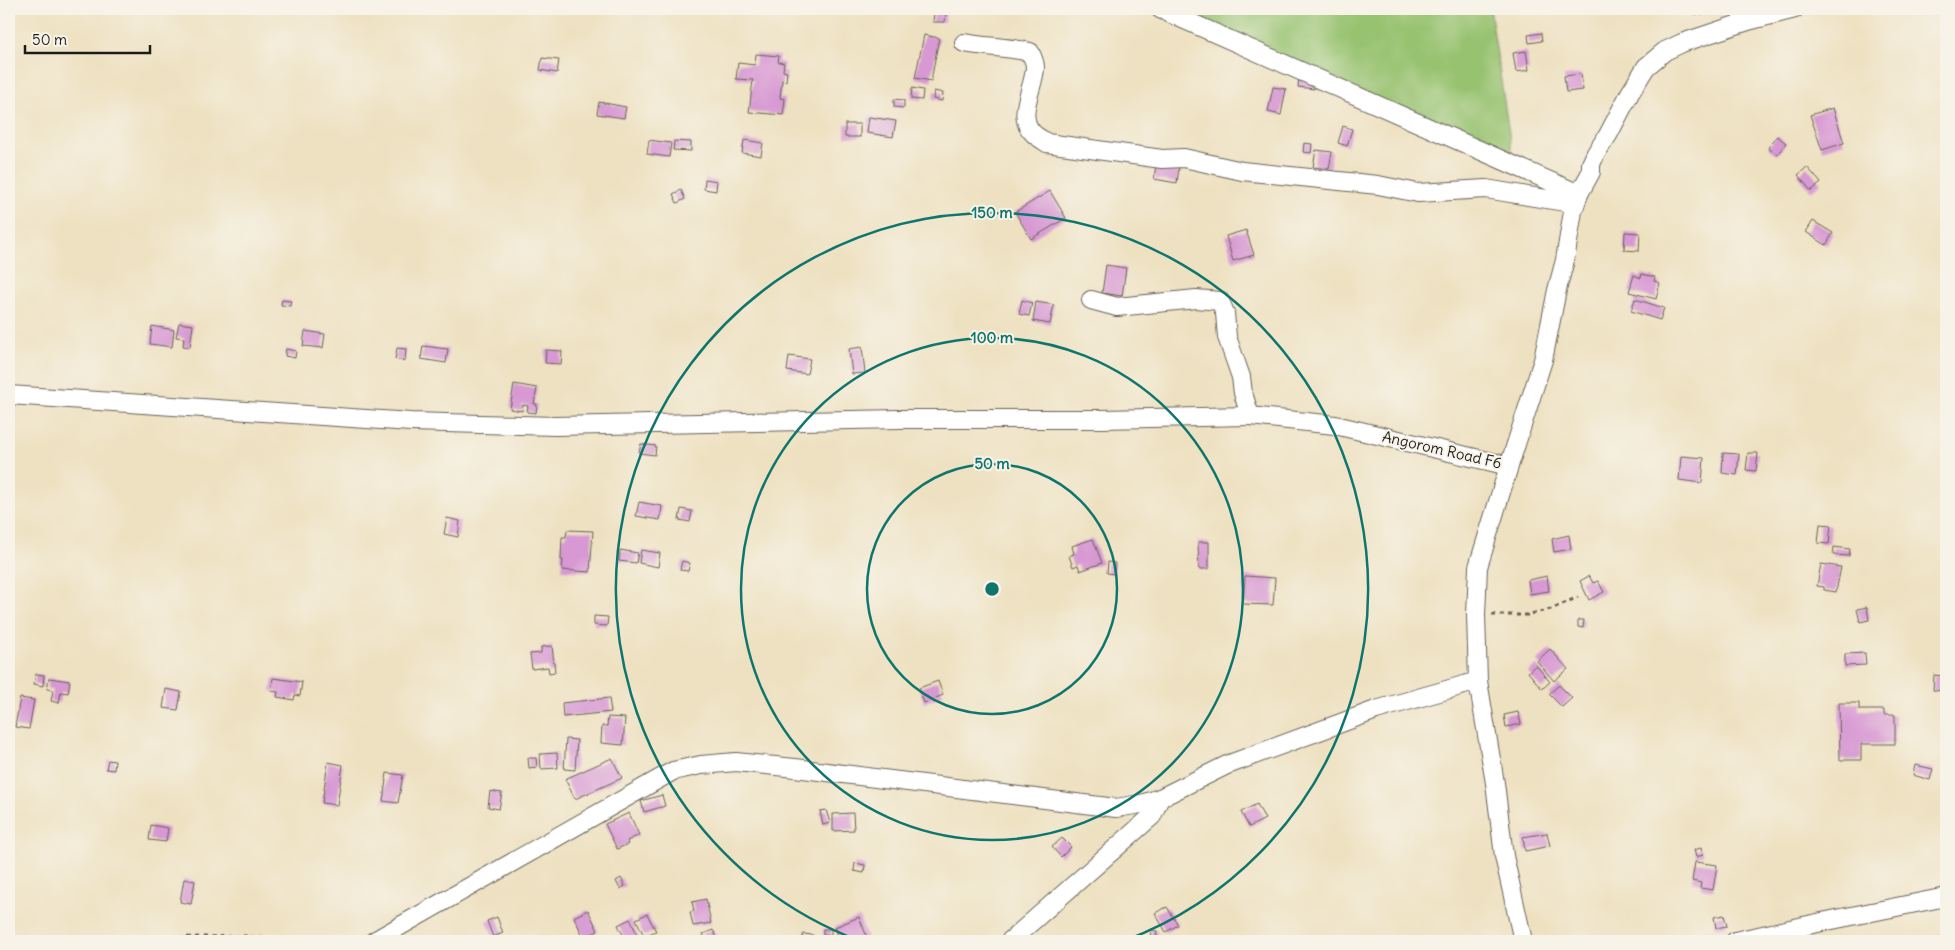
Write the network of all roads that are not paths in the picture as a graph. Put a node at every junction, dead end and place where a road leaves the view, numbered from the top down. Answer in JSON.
{"nodes":[{"id":1,"x":1160,"y":9,"type":"edge"},
{"id":2,"x":1795,"y":9,"type":"edge"},
{"id":3,"x":964,"y":43,"type":"dead end"},
{"id":4,"x":1579,"y":194,"type":"junction"},
{"id":5,"x":1091,"y":300,"type":"dead end"},
{"id":6,"x":9,"y":395,"type":"edge"},
{"id":7,"x":1250,"y":416,"type":"junction"},
{"id":8,"x":1509,"y":466,"type":"junction"},
{"id":9,"x":1478,"y":681,"type":"junction"},
{"id":10,"x":1160,"y":798,"type":"junction"},
{"id":11,"x":1946,"y":897,"type":"edge"},
{"id":12,"x":374,"y":941,"type":"edge"},
{"id":13,"x":1010,"y":941,"type":"edge"},
{"id":14,"x":1523,"y":941,"type":"edge"},
{"id":15,"x":1735,"y":941,"type":"edge"}],
"edges":[{"from":1,"to":4,"type":"street"},
{"from":2,"to":4,"type":"street","name":"Angorom Road F6"},
{"from":3,"to":4,"type":"street"},
{"from":4,"to":8,"type":"street","name":"Angorom Road F6"},
{"from":5,"to":7,"type":"street"},
{"from":6,"to":7,"type":"street","name":"Angorom Road F6"},
{"from":7,"to":8,"type":"street","name":"Angorom Road F6"},
{"from":8,"to":9,"type":"street"},
{"from":9,"to":10,"type":"street"},
{"from":9,"to":14,"type":"street"},
{"from":10,"to":12,"type":"street"},
{"from":10,"to":13,"type":"street"},
{"from":11,"to":15,"type":"street"}]}
